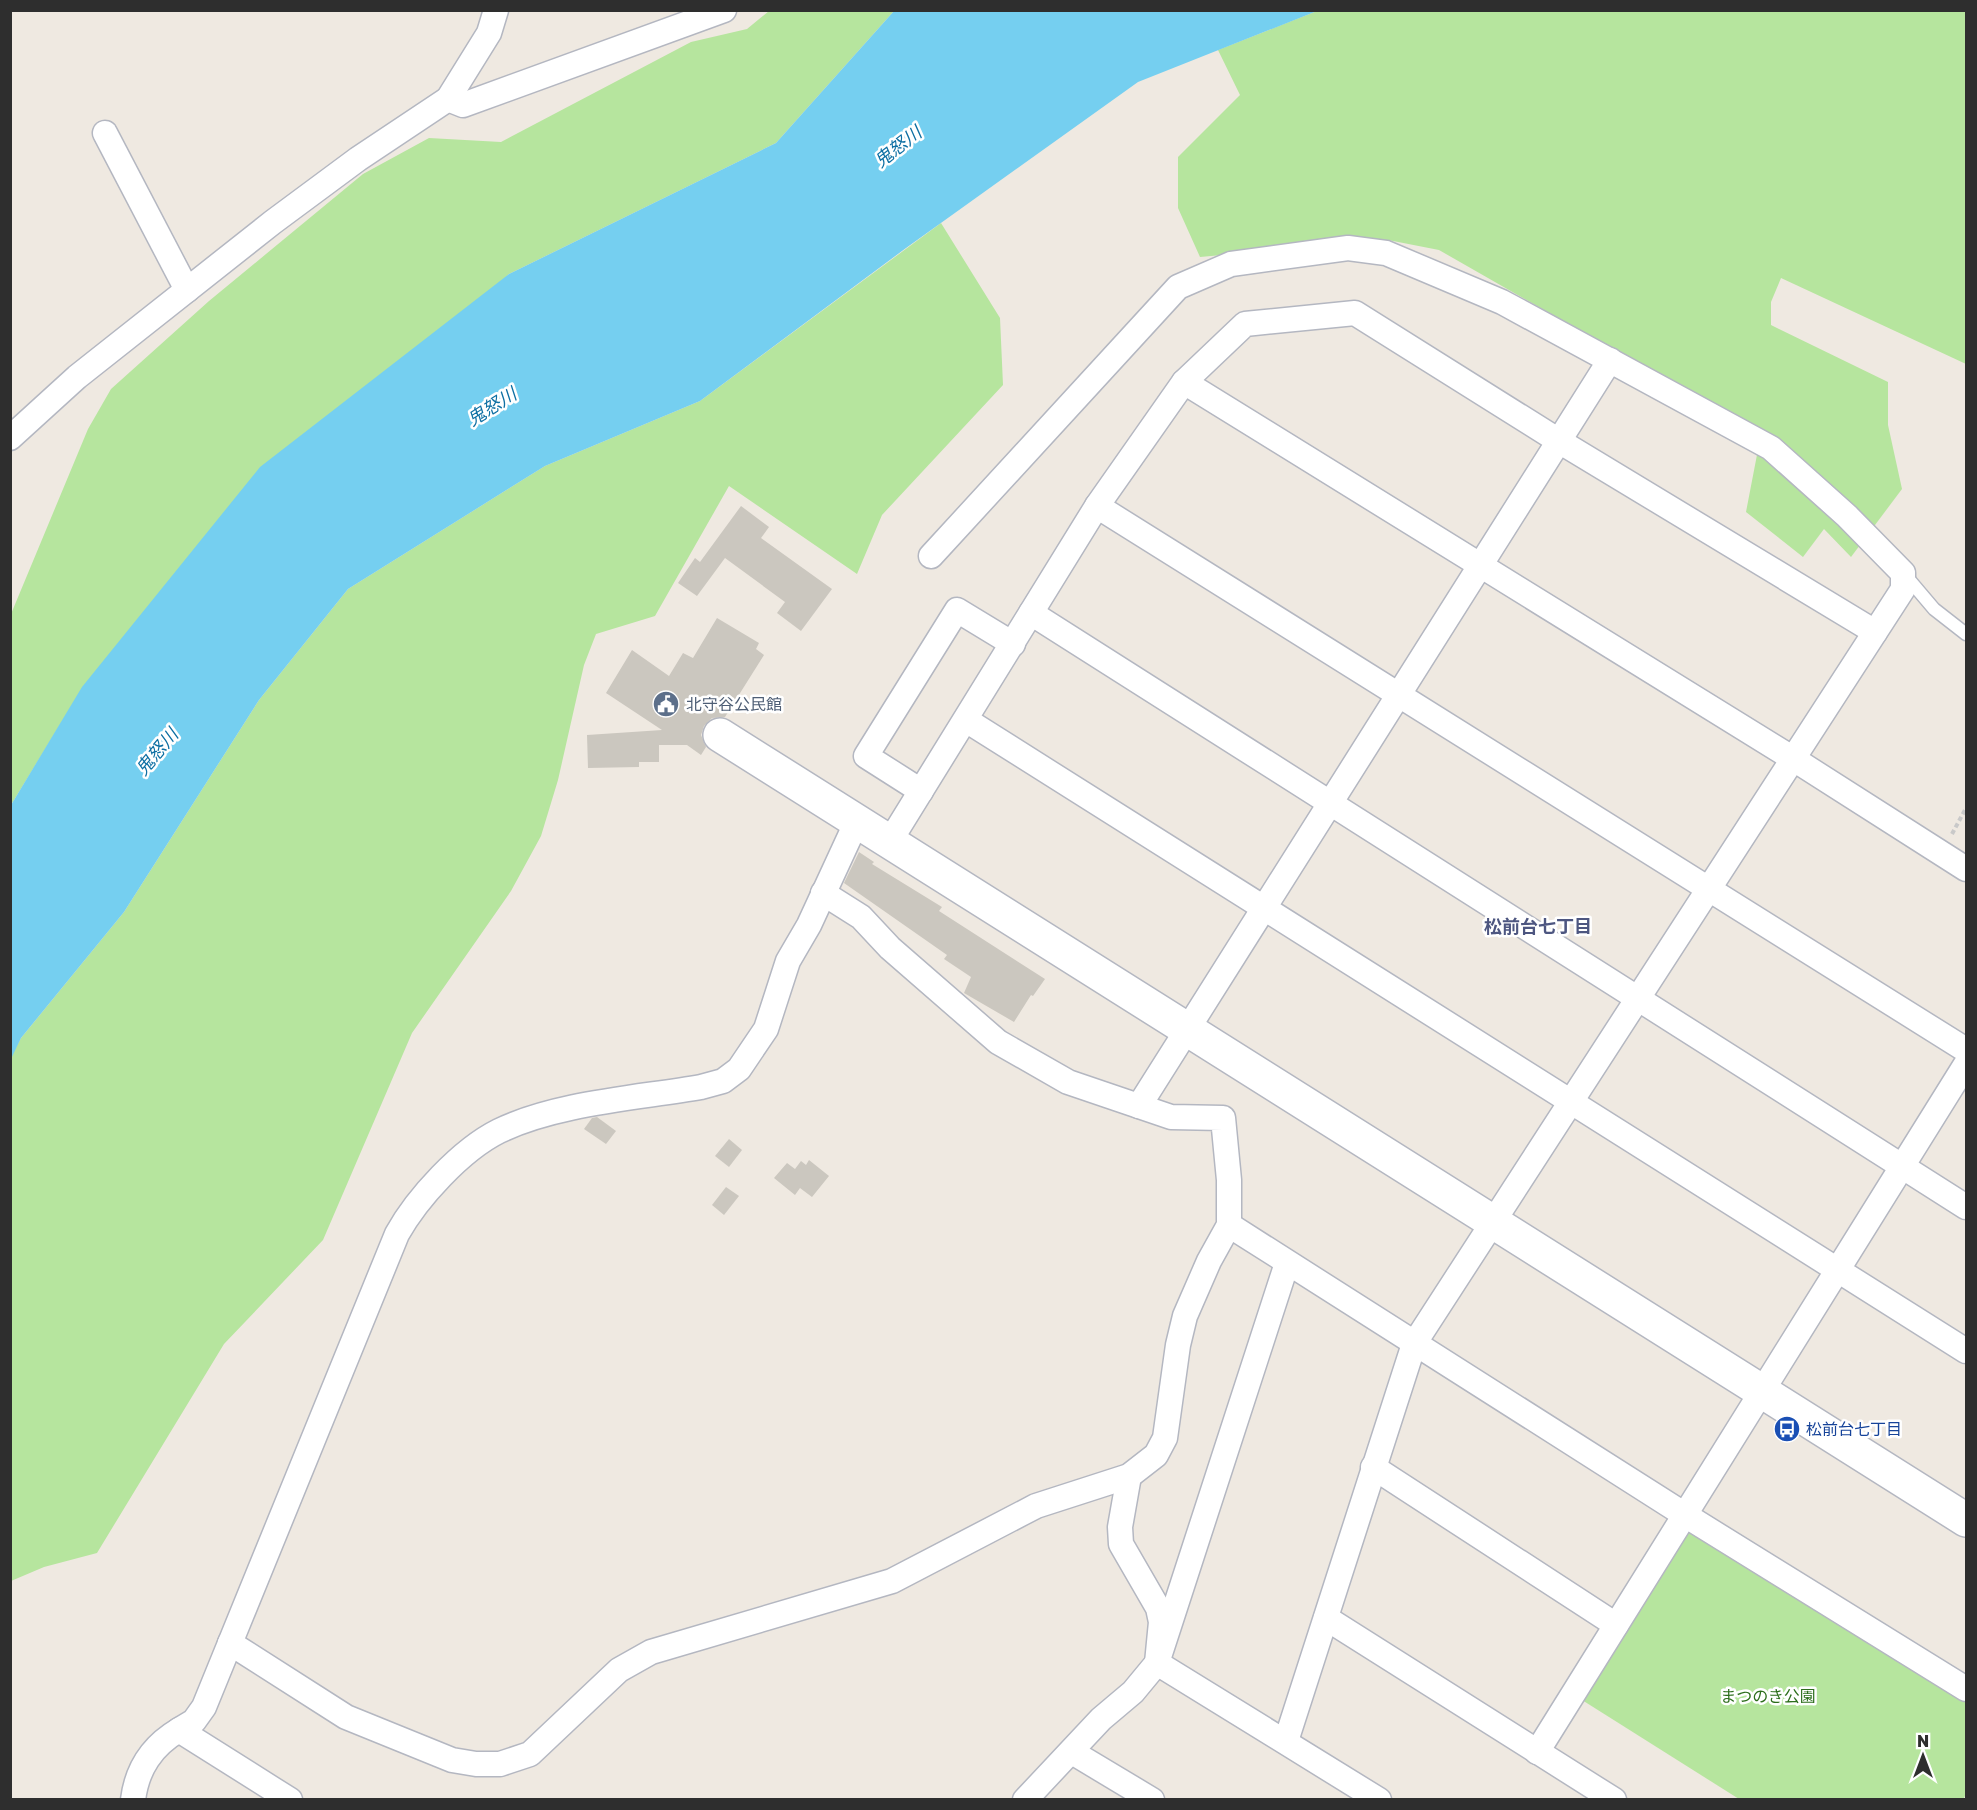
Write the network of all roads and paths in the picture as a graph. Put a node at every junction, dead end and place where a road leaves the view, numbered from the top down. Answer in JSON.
{"nodes":[{"id":1,"x":496,"y":10,"type":"edge"},
{"id":2,"x":724,"y":10,"type":"edge"},
{"id":3,"x":448,"y":99,"type":"junction"},
{"id":4,"x":105,"y":133,"type":"dead end"},
{"id":5,"x":187,"y":290,"type":"junction"},
{"id":6,"x":1610,"y":360,"type":"junction"},
{"id":7,"x":1184,"y":382,"type":"junction"},
{"id":8,"x":10,"y":438,"type":"edge"},
{"id":9,"x":1559,"y":441,"type":"junction"},
{"id":10,"x":1097,"y":506,"type":"junction"},
{"id":11,"x":930,"y":556,"type":"dead end"},
{"id":12,"x":1479,"y":566,"type":"junction"},
{"id":13,"x":1903,"y":573,"type":"junction"},
{"id":14,"x":1031,"y":613,"type":"junction"},
{"id":15,"x":1875,"y":632,"type":"junction"},
{"id":16,"x":1966,"y":634,"type":"edge"},
{"id":17,"x":1012,"y":644,"type":"junction"},
{"id":18,"x":1399,"y":694,"type":"junction"},
{"id":19,"x":966,"y":720,"type":"junction"},
{"id":20,"x":720,"y":735,"type":"dead end"},
{"id":21,"x":1792,"y":758,"type":"junction"},
{"id":22,"x":921,"y":791,"type":"junction"},
{"id":23,"x":1330,"y":803,"type":"junction"},
{"id":24,"x":1966,"y":808,"type":"edge"},
{"id":25,"x":857,"y":821,"type":"junction"},
{"id":26,"x":890,"y":841,"type":"junction"},
{"id":27,"x":1941,"y":853,"type":"junction"},
{"id":28,"x":1966,"y":869,"type":"edge"},
{"id":29,"x":1708,"y":888,"type":"junction"},
{"id":30,"x":823,"y":893,"type":"junction"},
{"id":31,"x":1264,"y":908,"type":"junction"},
{"id":32,"x":1637,"y":998,"type":"junction"},
{"id":33,"x":1187,"y":1030,"type":"junction"},
{"id":34,"x":1966,"y":1050,"type":"edge"},
{"id":35,"x":1966,"y":1064,"type":"edge"},
{"id":36,"x":1569,"y":1101,"type":"junction"},
{"id":37,"x":1139,"y":1106,"type":"junction"},
{"id":38,"x":1903,"y":1166,"type":"junction"},
{"id":39,"x":1966,"y":1207,"type":"edge"},
{"id":40,"x":1491,"y":1221,"type":"junction"},
{"id":41,"x":1229,"y":1225,"type":"junction"},
{"id":42,"x":1287,"y":1263,"type":"junction"},
{"id":43,"x":1838,"y":1270,"type":"junction"},
{"id":44,"x":1414,"y":1344,"type":"junction"},
{"id":45,"x":1966,"y":1351,"type":"edge"},
{"id":46,"x":1761,"y":1393,"type":"junction"},
{"id":47,"x":1373,"y":1467,"type":"junction"},
{"id":48,"x":1129,"y":1476,"type":"junction"},
{"id":49,"x":1685,"y":1515,"type":"junction"},
{"id":50,"x":1966,"y":1520,"type":"edge"},
{"id":51,"x":1326,"y":1618,"type":"junction"},
{"id":52,"x":1616,"y":1625,"type":"junction"},
{"id":53,"x":230,"y":1643,"type":"junction"},
{"id":54,"x":1157,"y":1663,"type":"junction"},
{"id":55,"x":1966,"y":1689,"type":"edge"},
{"id":56,"x":179,"y":1730,"type":"junction"},
{"id":57,"x":1286,"y":1741,"type":"junction"},
{"id":58,"x":1072,"y":1752,"type":"junction"},
{"id":59,"x":1537,"y":1752,"type":"junction"},
{"id":60,"x":133,"y":1800,"type":"edge"},
{"id":61,"x":290,"y":1800,"type":"edge"},
{"id":62,"x":1025,"y":1800,"type":"edge"},
{"id":63,"x":1152,"y":1800,"type":"edge"},
{"id":64,"x":1379,"y":1800,"type":"edge"},
{"id":65,"x":1614,"y":1800,"type":"edge"}],
"edges":[{"from":1,"to":3,"type":"street"},
{"from":2,"to":3,"type":"street"},
{"from":3,"to":5,"type":"street"},
{"from":4,"to":5,"type":"street"},
{"from":5,"to":8,"type":"street"},
{"from":6,"to":9,"type":"street"},
{"from":6,"to":11,"type":"street"},
{"from":6,"to":13,"type":"street"},
{"from":7,"to":9,"type":"street"},
{"from":7,"to":10,"type":"street"},
{"from":7,"to":12,"type":"street"},
{"from":9,"to":12,"type":"street"},
{"from":9,"to":15,"type":"street"},
{"from":10,"to":14,"type":"street"},
{"from":10,"to":18,"type":"street"},
{"from":12,"to":18,"type":"street"},
{"from":12,"to":21,"type":"street"},
{"from":13,"to":15,"type":"street"},
{"from":13,"to":16,"type":"lane"},
{"from":14,"to":17,"type":"street"},
{"from":14,"to":23,"type":"street"},
{"from":15,"to":21,"type":"street"},
{"from":17,"to":19,"type":"street"},
{"from":17,"to":22,"type":"street"},
{"from":18,"to":23,"type":"street"},
{"from":18,"to":29,"type":"street"},
{"from":19,"to":22,"type":"street"},
{"from":19,"to":31,"type":"street"},
{"from":20,"to":25,"type":"street"},
{"from":21,"to":27,"type":"street"},
{"from":21,"to":29,"type":"street"},
{"from":22,"to":26,"type":"street"},
{"from":23,"to":31,"type":"street"},
{"from":23,"to":32,"type":"street"},
{"from":24,"to":27,"type":"path"},
{"from":25,"to":26,"type":"street"},
{"from":25,"to":30,"type":"street"},
{"from":26,"to":33,"type":"street"},
{"from":27,"to":28,"type":"street"},
{"from":29,"to":32,"type":"street"},
{"from":29,"to":34,"type":"street"},
{"from":30,"to":37,"type":"street"},
{"from":30,"to":53,"type":"street"},
{"from":31,"to":33,"type":"street"},
{"from":31,"to":36,"type":"street"},
{"from":32,"to":36,"type":"street"},
{"from":32,"to":38,"type":"street"},
{"from":33,"to":37,"type":"street"},
{"from":33,"to":40,"type":"street"},
{"from":35,"to":38,"type":"street"},
{"from":36,"to":40,"type":"street"},
{"from":36,"to":43,"type":"street"},
{"from":37,"to":41,"type":"street"},
{"from":38,"to":39,"type":"street"},
{"from":38,"to":43,"type":"street"},
{"from":40,"to":44,"type":"street"},
{"from":40,"to":46,"type":"street"},
{"from":41,"to":42,"type":"street"},
{"from":41,"to":48,"type":"street"},
{"from":42,"to":44,"type":"street"},
{"from":42,"to":54,"type":"street"},
{"from":43,"to":45,"type":"street"},
{"from":43,"to":46,"type":"street"},
{"from":44,"to":47,"type":"street"},
{"from":44,"to":49,"type":"street"},
{"from":46,"to":49,"type":"street"},
{"from":46,"to":50,"type":"street"},
{"from":47,"to":51,"type":"street"},
{"from":47,"to":52,"type":"street"},
{"from":48,"to":53,"type":"street"},
{"from":48,"to":54,"type":"street"},
{"from":49,"to":52,"type":"street"},
{"from":49,"to":55,"type":"street"},
{"from":51,"to":57,"type":"street"},
{"from":51,"to":59,"type":"street"},
{"from":52,"to":59,"type":"street"},
{"from":53,"to":56,"type":"street"},
{"from":54,"to":57,"type":"street"},
{"from":54,"to":58,"type":"street"},
{"from":56,"to":60,"type":"street"},
{"from":56,"to":61,"type":"street"},
{"from":57,"to":64,"type":"street"},
{"from":58,"to":62,"type":"street"},
{"from":58,"to":63,"type":"street"},
{"from":59,"to":65,"type":"street"}]}
